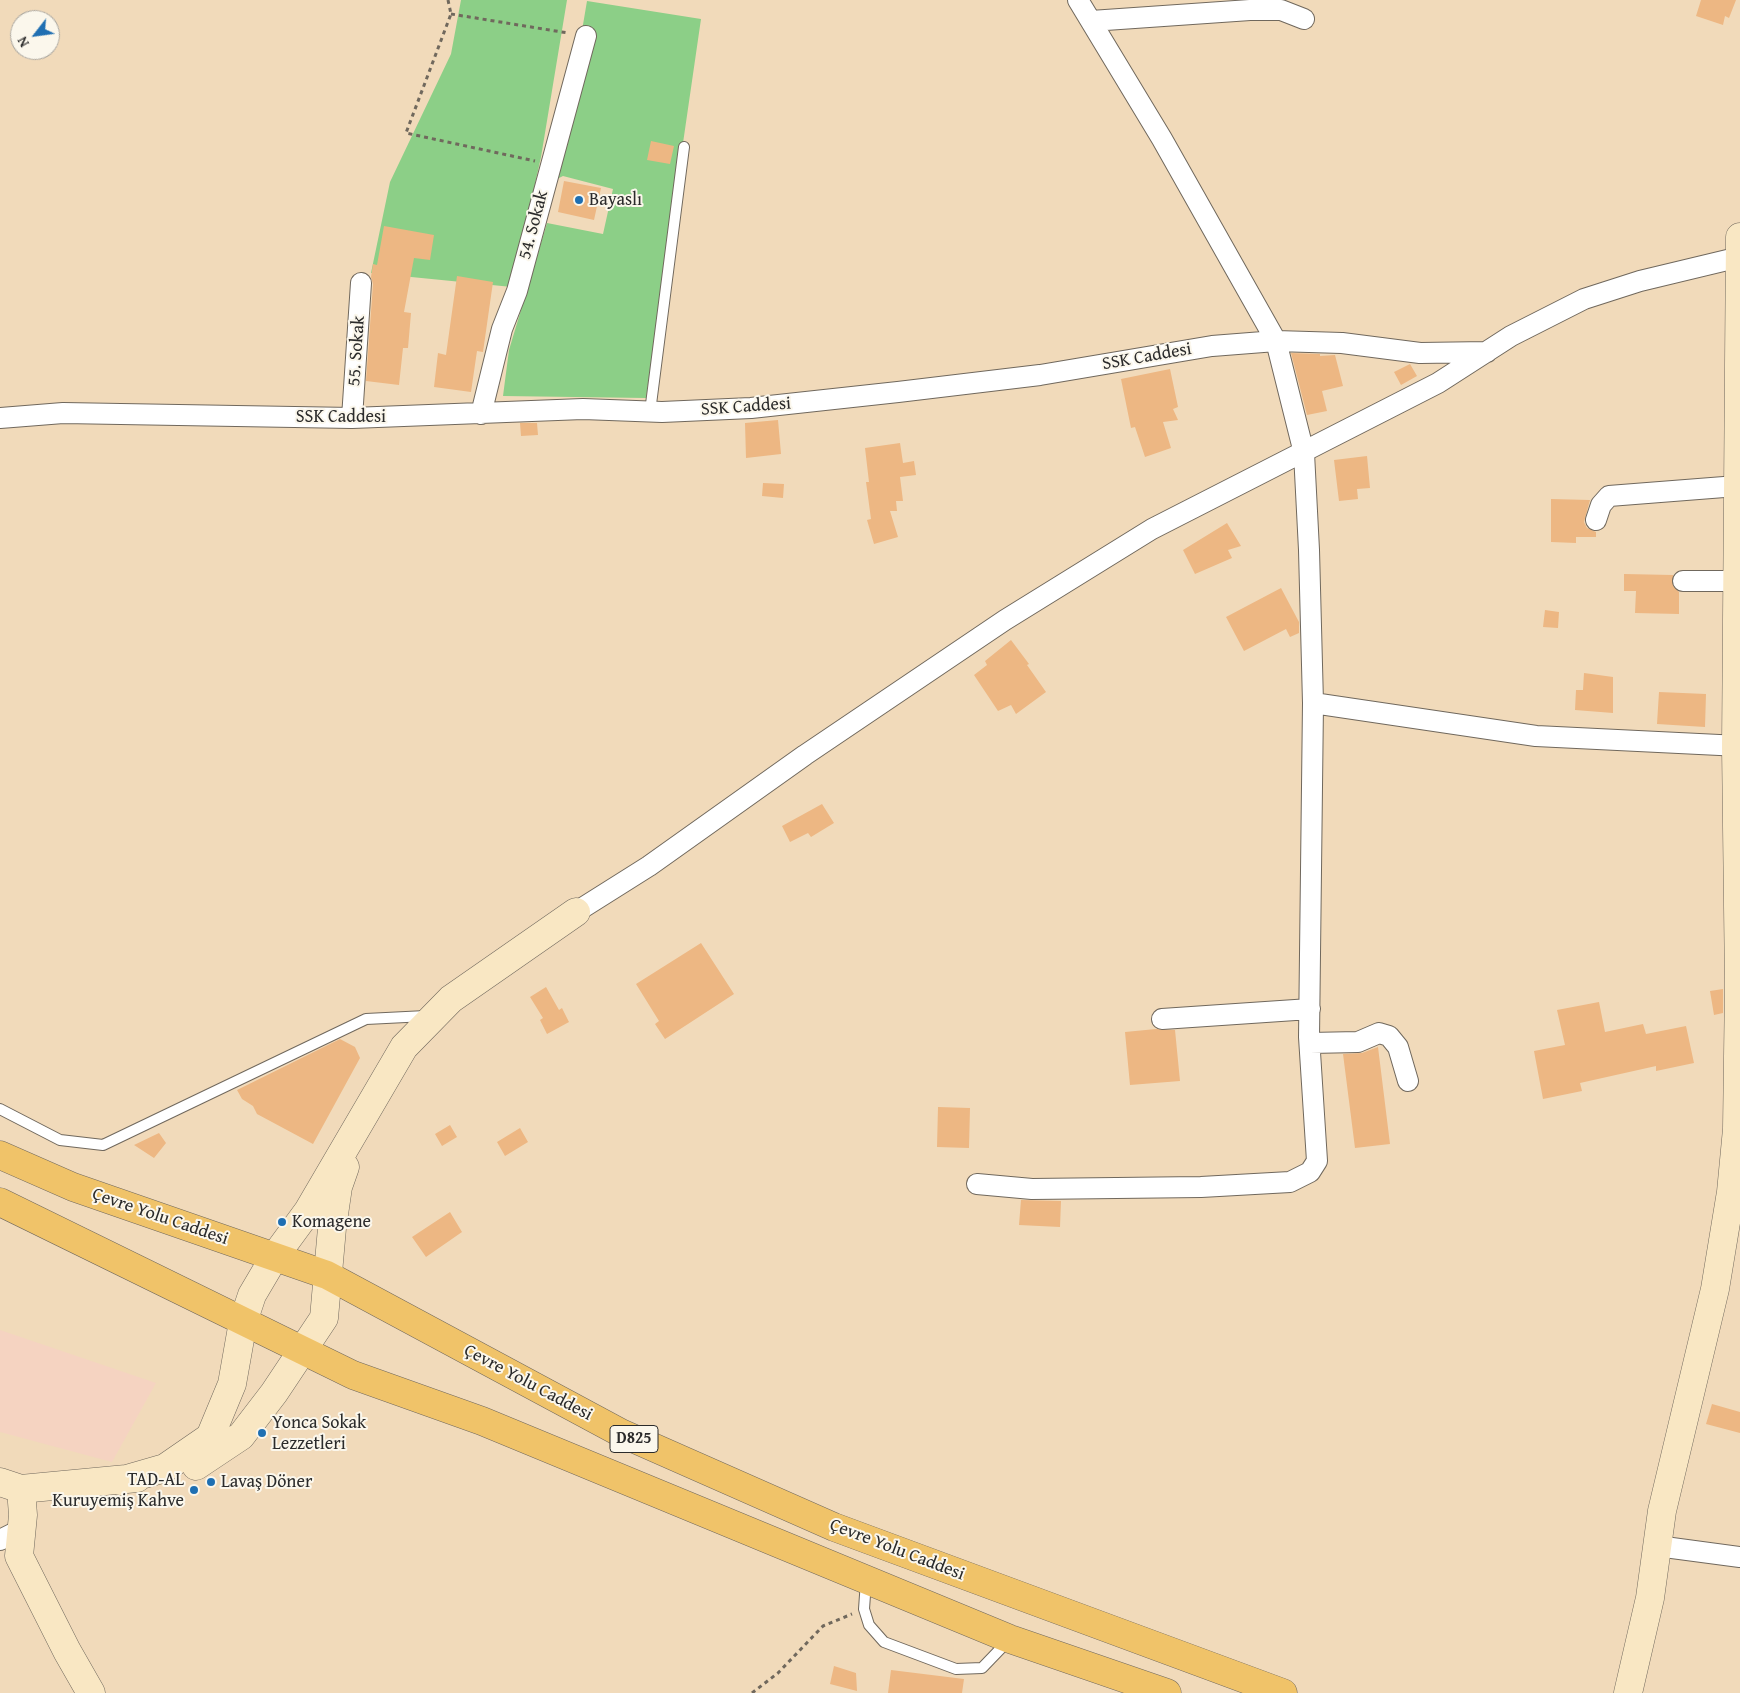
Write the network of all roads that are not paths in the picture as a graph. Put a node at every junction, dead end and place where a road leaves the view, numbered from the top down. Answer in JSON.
{"nodes":[{"id":1,"x":1078,"y":0,"type":"edge"},
{"id":2,"x":1304,"y":19,"type":"dead end"},
{"id":3,"x":1091,"y":21,"type":"junction"},
{"id":4,"x":586,"y":36,"type":"road end"},
{"id":5,"x":684,"y":147,"type":"dead end"},
{"id":6,"x":1740,"y":250,"type":"edge"},
{"id":7,"x":361,"y":283,"type":"dead end"},
{"id":8,"x":1276,"y":341,"type":"junction"},
{"id":9,"x":1486,"y":352,"type":"junction"},
{"id":10,"x":650,"y":412,"type":"junction"},
{"id":11,"x":481,"y":414,"type":"junction"},
{"id":12,"x":0,"y":418,"type":"edge"},
{"id":13,"x":352,"y":418,"type":"junction"},
{"id":14,"x":1304,"y":453,"type":"junction"},
{"id":15,"x":1738,"y":486,"type":"junction"},
{"id":16,"x":1596,"y":520,"type":"dead end"},
{"id":17,"x":1739,"y":522,"type":"edge"},
{"id":18,"x":1683,"y":581,"type":"dead end"},
{"id":19,"x":1737,"y":581,"type":"junction"},
{"id":20,"x":1313,"y":704,"type":"junction"},
{"id":21,"x":1738,"y":746,"type":"edge"},
{"id":22,"x":1738,"y":886,"type":"edge"},
{"id":23,"x":576,"y":912,"type":"joint"},
{"id":24,"x":1310,"y":1009,"type":"junction"},
{"id":25,"x":435,"y":1015,"type":"junction"},
{"id":26,"x":1162,"y":1019,"type":"dead end"},
{"id":27,"x":1310,"y":1043,"type":"junction"},
{"id":28,"x":1738,"y":1045,"type":"edge"},
{"id":29,"x":1408,"y":1081,"type":"dead end"},
{"id":30,"x":0,"y":1110,"type":"edge"},
{"id":31,"x":362,"y":1122,"type":"junction"},
{"id":32,"x":1738,"y":1129,"type":"edge"},
{"id":33,"x":0,"y":1155,"type":"edge"},
{"id":34,"x":977,"y":1184,"type":"dead end"},
{"id":35,"x":0,"y":1202,"type":"edge"},
{"id":36,"x":275,"y":1256,"type":"junction"},
{"id":37,"x":326,"y":1275,"type":"junction"},
{"id":38,"x":242,"y":1322,"type":"junction"},
{"id":39,"x":302,"y":1350,"type":"junction"},
{"id":40,"x":120,"y":1481,"type":"junction"},
{"id":41,"x":11,"y":1486,"type":"edge"},
{"id":42,"x":10,"y":1535,"type":"edge"},
{"id":43,"x":1657,"y":1546,"type":"junction"},
{"id":44,"x":1740,"y":1557,"type":"edge"},
{"id":45,"x":866,"y":1580,"type":"junction"},
{"id":46,"x":1010,"y":1639,"type":"junction"},
{"id":47,"x":92,"y":1693,"type":"edge"},
{"id":48,"x":1167,"y":1693,"type":"edge"},
{"id":49,"x":1283,"y":1693,"type":"edge"},
{"id":50,"x":1628,"y":1693,"type":"edge"}],
"edges":[{"from":1,"to":3,"type":"street"},
{"from":2,"to":3,"type":"street"},
{"from":3,"to":8,"type":"street"},
{"from":4,"to":11,"type":"street","name":"54. Sokak"},
{"from":5,"to":10,"type":"lane"},
{"from":6,"to":9,"type":"street"},
{"from":6,"to":15,"type":"street"},
{"from":7,"to":13,"type":"street","name":"55. Sokak"},
{"from":8,"to":9,"type":"street","name":"SSK Caddesi"},
{"from":8,"to":10,"type":"street","name":"SSK Caddesi"},
{"from":8,"to":14,"type":"street"},
{"from":9,"to":14,"type":"street"},
{"from":10,"to":11,"type":"street","name":"SSK Caddesi"},
{"from":11,"to":13,"type":"street","name":"SSK Caddesi"},
{"from":12,"to":13,"type":"street","name":"SSK Caddesi"},
{"from":14,"to":20,"type":"street"},
{"from":14,"to":23,"type":"street"},
{"from":15,"to":16,"type":"street"},
{"from":15,"to":17,"type":"street"},
{"from":17,"to":19,"type":"street"},
{"from":18,"to":19,"type":"street"},
{"from":19,"to":21,"type":"street"},
{"from":20,"to":21,"type":"street"},
{"from":20,"to":24,"type":"street"},
{"from":21,"to":22,"type":"street"},
{"from":22,"to":28,"type":"street"},
{"from":23,"to":25,"type":"street"},
{"from":24,"to":26,"type":"street"},
{"from":24,"to":27,"type":"street"},
{"from":25,"to":30,"type":"lane"},
{"from":25,"to":31,"type":"street"},
{"from":27,"to":29,"type":"street"},
{"from":27,"to":34,"type":"street"},
{"from":28,"to":32,"type":"street"},
{"from":31,"to":36,"type":"street"},
{"from":31,"to":37,"type":"street"},
{"from":32,"to":43,"type":"street"},
{"from":33,"to":36,"type":"highway","name":"Çevre Yolu Caddesi","number":"D825"},
{"from":35,"to":38,"type":"highway","number":"D825"},
{"from":36,"to":37,"type":"highway","name":"Çevre Yolu Caddesi","number":"D825"},
{"from":36,"to":38,"type":"street"},
{"from":37,"to":39,"type":"street"},
{"from":37,"to":49,"type":"highway","name":"Çevre Yolu Caddesi","number":"D825"},
{"from":38,"to":39,"type":"highway","number":"D825"},
{"from":38,"to":40,"type":"street"},
{"from":39,"to":40,"type":"street"},
{"from":39,"to":45,"type":"highway","number":"D825"},
{"from":40,"to":41,"type":"street"},
{"from":41,"to":42,"type":"street"},
{"from":42,"to":47,"type":"street"},
{"from":43,"to":44,"type":"street"},
{"from":43,"to":50,"type":"street"},
{"from":45,"to":46,"type":"highway","number":"D825"},
{"from":45,"to":46,"type":"lane"},
{"from":46,"to":48,"type":"highway","number":"D825"}]}
